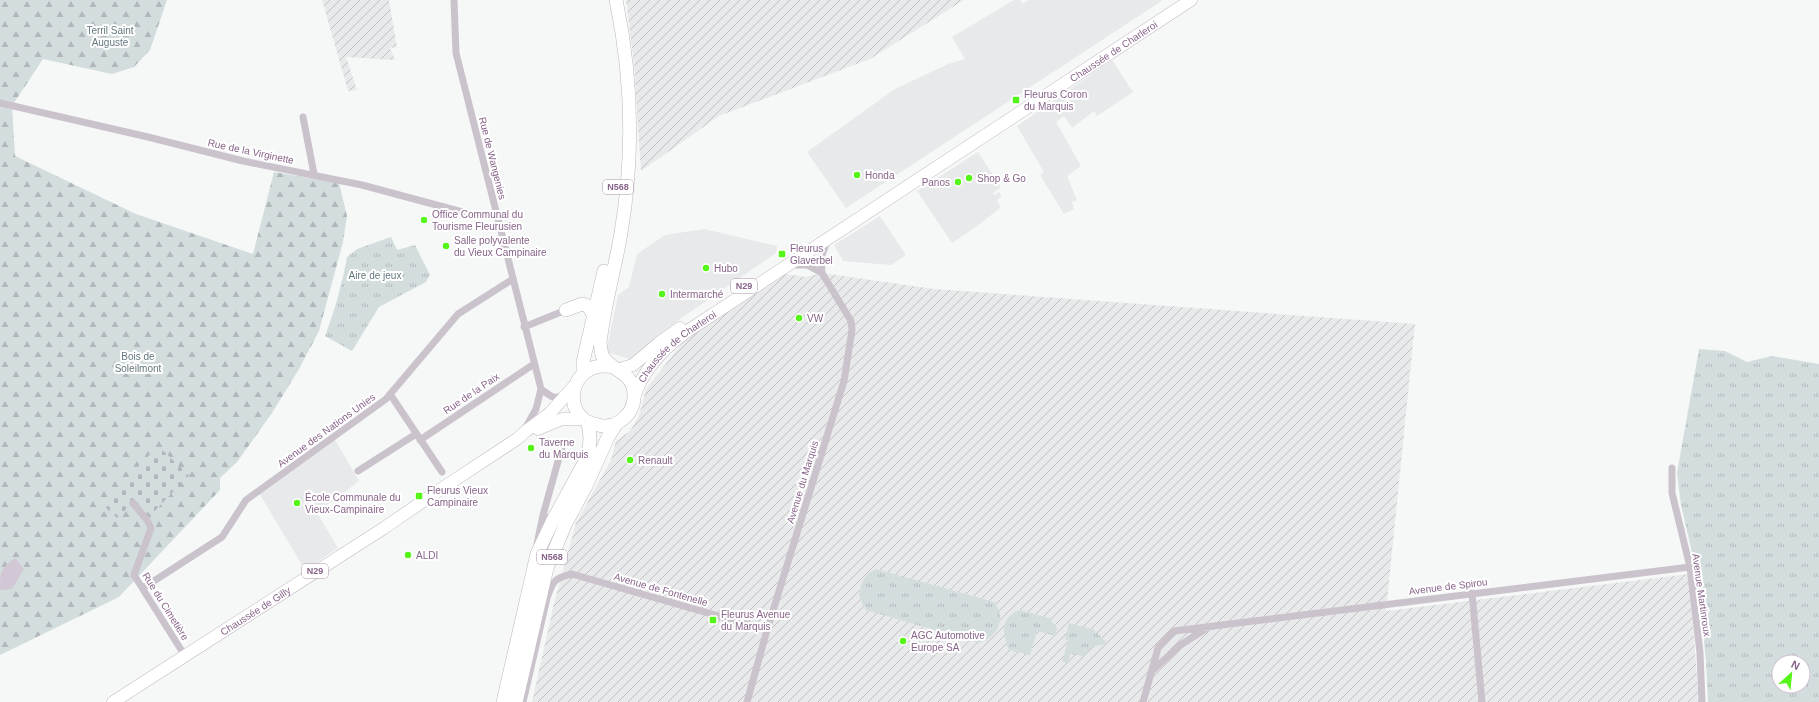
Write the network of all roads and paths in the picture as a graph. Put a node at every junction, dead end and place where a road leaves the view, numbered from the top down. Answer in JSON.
{"nodes":[{"id":1,"x":454,"y":0,"type":"edge"},
{"id":2,"x":607,"y":0,"type":"edge"},
{"id":3,"x":616,"y":0,"type":"edge"},
{"id":4,"x":1178,"y":0,"type":"edge"},
{"id":5,"x":1191,"y":0,"type":"edge"},
{"id":6,"x":0,"y":103,"type":"edge"},
{"id":7,"x":303,"y":117,"type":"dead end"},
{"id":8,"x":925,"y":171,"type":"junction"},
{"id":9,"x":314,"y":174,"type":"junction"},
{"id":10,"x":872,"y":205,"type":"junction"},
{"id":11,"x":497,"y":216,"type":"junction"},
{"id":12,"x":829,"y":238,"type":"junction"},
{"id":13,"x":785,"y":267,"type":"junction"},
{"id":14,"x":822,"y":273,"type":"junction"},
{"id":15,"x":513,"y":279,"type":"junction"},
{"id":16,"x":566,"y":310,"type":"joint"},
{"id":17,"x":594,"y":316,"type":"junction"},
{"id":18,"x":524,"y":327,"type":"junction"},
{"id":19,"x":534,"y":364,"type":"junction"},
{"id":20,"x":617,"y":368,"type":"junction"},
{"id":21,"x":583,"y":372,"type":"junction"},
{"id":22,"x":574,"y":386,"type":"junction"},
{"id":23,"x":541,"y":389,"type":"junction"},
{"id":24,"x":390,"y":394,"type":"junction"},
{"id":25,"x":634,"y":398,"type":"junction"},
{"id":26,"x":586,"y":420,"type":"junction"},
{"id":27,"x":618,"y":423,"type":"junction"},
{"id":28,"x":521,"y":435,"type":"junction"},
{"id":29,"x":418,"y":437,"type":"junction"},
{"id":30,"x":562,"y":447,"type":"dead end"},
{"id":31,"x":1672,"y":468,"type":"dead end"},
{"id":32,"x":358,"y":471,"type":"dead end"},
{"id":33,"x":442,"y":472,"type":"dead end"},
{"id":34,"x":134,"y":503,"type":"dead end"},
{"id":35,"x":548,"y":518,"type":"junction"},
{"id":36,"x":1690,"y":567,"type":"junction"},
{"id":37,"x":143,"y":588,"type":"junction"},
{"id":38,"x":1472,"y":594,"type":"junction"},
{"id":39,"x":1209,"y":627,"type":"junction"},
{"id":40,"x":767,"y":630,"type":"junction"},
{"id":41,"x":185,"y":656,"type":"junction"},
{"id":42,"x":1151,"y":672,"type":"junction"},
{"id":43,"x":113,"y":702,"type":"edge"},
{"id":44,"x":503,"y":702,"type":"edge"},
{"id":45,"x":516,"y":702,"type":"edge"},
{"id":46,"x":523,"y":702,"type":"edge"},
{"id":47,"x":747,"y":702,"type":"edge"},
{"id":48,"x":1142,"y":702,"type":"edge"},
{"id":49,"x":1482,"y":702,"type":"edge"},
{"id":50,"x":1702,"y":702,"type":"edge"}],
"edges":[{"from":1,"to":11,"type":"street","name":"Rue de Wangenies"},
{"from":2,"to":17,"type":"highway","number":"N568"},
{"from":3,"to":20,"type":"highway","number":"N568"},
{"from":4,"to":8,"type":"main road","name":"Chaussée de Charleroi","number":"N29"},
{"from":5,"to":8,"type":"main road","name":"Chaussée de Charleroi","number":"N29"},
{"from":6,"to":9,"type":"street","name":"Rue de la Virginette"},
{"from":7,"to":9,"type":"street"},
{"from":8,"to":10,"type":"main road","name":"Chaussée de Charleroi","number":"N29"},
{"from":9,"to":11,"type":"street","name":"Rue de la Virginette"},
{"from":10,"to":12,"type":"main road","name":"Chaussée de Charleroi","number":"N29"},
{"from":10,"to":20,"type":"main road","name":"Chaussée de Charleroi","number":"N29"},
{"from":11,"to":15,"type":"street","name":"Rue de Wangenies"},
{"from":12,"to":13,"type":"main road","name":"Chaussée de Charleroi","number":"N29"},
{"from":12,"to":14,"type":"street"},
{"from":13,"to":14,"type":"street"},
{"from":13,"to":25,"type":"main road","name":"Chaussée de Charleroi","number":"N29"},
{"from":14,"to":40,"type":"street","name":"Avenue du Marquis"},
{"from":15,"to":18,"type":"street","name":"Rue de Wangenies"},
{"from":15,"to":24,"type":"street","name":"Avenue des Nations Unies"},
{"from":16,"to":17,"type":"highway"},
{"from":16,"to":18,"type":"street"},
{"from":17,"to":21,"type":"highway","number":"N568"},
{"from":18,"to":19,"type":"street","name":"Rue de Wangenies"},
{"from":19,"to":23,"type":"street","name":"Rue de Wangenies"},
{"from":19,"to":29,"type":"street","name":"Rue de la Paix"},
{"from":20,"to":21,"type":"highway"},
{"from":20,"to":25,"type":"highway"},
{"from":21,"to":22,"type":"highway"},
{"from":22,"to":23,"type":"street"},
{"from":22,"to":26,"type":"highway"},
{"from":22,"to":28,"type":"main road","name":"Chaussée de Gilly","number":"N29"},
{"from":23,"to":28,"type":"street"},
{"from":24,"to":29,"type":"street"},
{"from":24,"to":37,"type":"street","name":"Avenue des Nations Unies"},
{"from":25,"to":27,"type":"highway"},
{"from":26,"to":27,"type":"highway"},
{"from":26,"to":28,"type":"main road","name":"Chaussée de Gilly","number":"N29"},
{"from":26,"to":35,"type":"highway","number":"N568"},
{"from":27,"to":45,"type":"highway","number":"N568"},
{"from":28,"to":41,"type":"main road","name":"Chaussée de Gilly","number":"N29"},
{"from":29,"to":32,"type":"street","name":"Rue de la Paix"},
{"from":29,"to":33,"type":"street"},
{"from":30,"to":35,"type":"street"},
{"from":31,"to":36,"type":"street","name":"Avenue Martinroux"},
{"from":34,"to":37,"type":"street","name":"Rue du Cimetière"},
{"from":35,"to":44,"type":"highway","number":"N568"},
{"from":36,"to":38,"type":"street","name":"Avenue de Spirou"},
{"from":36,"to":50,"type":"street","name":"Avenue Martinroux"},
{"from":37,"to":41,"type":"street","name":"Rue du Cimetière"},
{"from":38,"to":39,"type":"street","name":"Avenue de Spirou"},
{"from":38,"to":49,"type":"street"},
{"from":39,"to":42,"type":"street","name":"Avenue de Spirou"},
{"from":39,"to":42,"type":"street","name":"Avenue de Spirou"},
{"from":40,"to":46,"type":"street","name":"Avenue de Fontenelle"},
{"from":40,"to":47,"type":"street","name":"Avenue du Marquis"},
{"from":41,"to":43,"type":"main road","name":"Chaussée de Gilly","number":"N29"},
{"from":42,"to":48,"type":"street","name":"Avenue de Spirou"}]}
